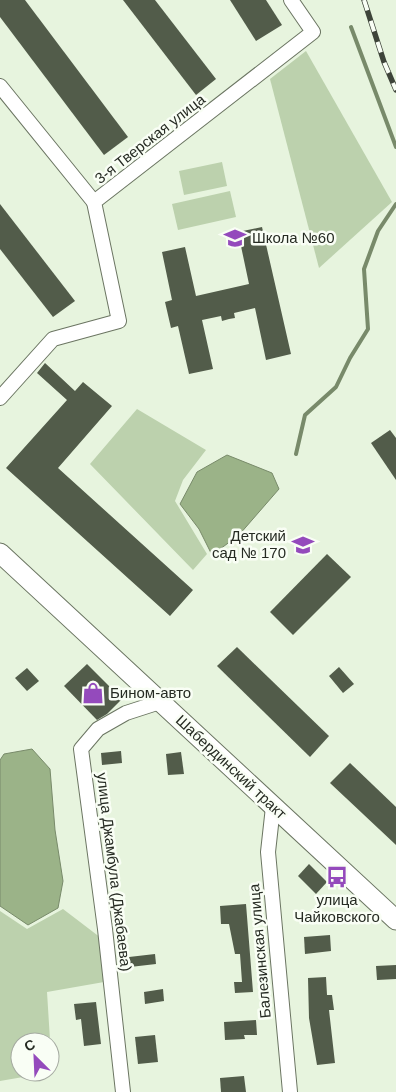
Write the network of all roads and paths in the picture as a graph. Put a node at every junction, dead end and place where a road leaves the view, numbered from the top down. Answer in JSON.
{"nodes":[{"id":1,"x":291,"y":0,"type":"edge"},
{"id":2,"x":0,"y":86,"type":"edge"},
{"id":3,"x":94,"y":202,"type":"junction"},
{"id":4,"x":0,"y":398,"type":"edge"},
{"id":5,"x":0,"y":553,"type":"edge"},
{"id":6,"x":160,"y":702,"type":"junction"},
{"id":7,"x":273,"y":807,"type":"junction"},
{"id":8,"x":396,"y":920,"type":"edge"},
{"id":9,"x":123,"y":1092,"type":"edge"},
{"id":10,"x":290,"y":1092,"type":"edge"}],
"edges":[{"from":1,"to":3,"type":"street","name":"3-я Тверская улица"},
{"from":2,"to":3,"type":"street"},
{"from":3,"to":4,"type":"street","name":"3-я Тверская улица"},
{"from":5,"to":6,"type":"main road","name":"Шабердинский тракт"},
{"from":6,"to":7,"type":"main road","name":"Шабердинский тракт"},
{"from":6,"to":9,"type":"street","name":"улица Джамбула (Джабаева)"},
{"from":7,"to":8,"type":"main road","name":"Шабердинский тракт"},
{"from":7,"to":10,"type":"street","name":"Балезинская улица"}]}
